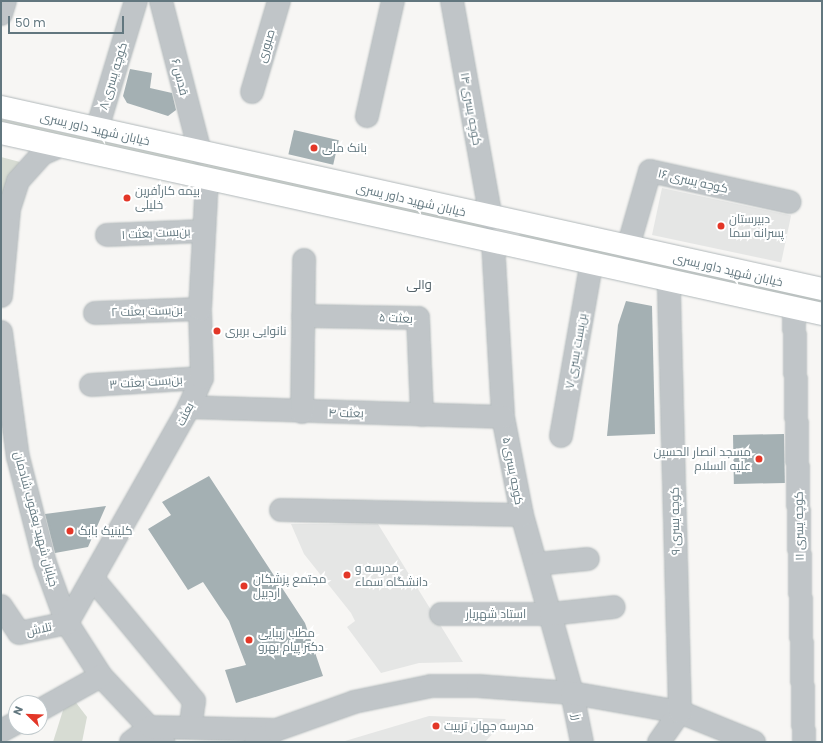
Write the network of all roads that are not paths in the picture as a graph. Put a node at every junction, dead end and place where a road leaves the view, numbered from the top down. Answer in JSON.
{"nodes":[{"id":1,"x":5,"y":1,"type":"edge"},
{"id":2,"x":161,"y":1,"type":"edge"},
{"id":3,"x":279,"y":1,"type":"edge"},
{"id":4,"x":393,"y":1,"type":"edge"},
{"id":5,"x":452,"y":1,"type":"edge"},
{"id":6,"x":129,"y":3,"type":"edge"},
{"id":7,"x":1,"y":14,"type":"edge"},
{"id":8,"x":252,"y":92,"type":"dead end"},
{"id":9,"x":1,"y":107,"type":"edge"},
{"id":10,"x":367,"y":116,"type":"dead end"},
{"id":11,"x":97,"y":129,"type":"junction"},
{"id":12,"x":1,"y":133,"type":"edge"},
{"id":13,"x":58,"y":147,"type":"junction"},
{"id":14,"x":200,"y":152,"type":"junction"},
{"id":15,"x":207,"y":178,"type":"junction"},
{"id":16,"x":790,"y":202,"type":"dead end"},
{"id":17,"x":491,"y":218,"type":"junction"},
{"id":18,"x":204,"y":231,"type":"junction"},
{"id":19,"x":107,"y":235,"type":"dead end"},
{"id":20,"x":493,"y":242,"type":"junction"},
{"id":21,"x":628,"y":247,"type":"junction"},
{"id":22,"x":304,"y":260,"type":"dead end"},
{"id":23,"x":591,"y":266,"type":"junction"},
{"id":24,"x":669,"y":283,"type":"junction"},
{"id":25,"x":822,"y":289,"type":"edge"},
{"id":26,"x":1,"y":296,"type":"edge"},
{"id":27,"x":200,"y":309,"type":"junction"},
{"id":28,"x":794,"y":310,"type":"junction"},
{"id":29,"x":94,"y":313,"type":"dead end"},
{"id":30,"x":822,"y":314,"type":"edge"},
{"id":31,"x":303,"y":316,"type":"junction"},
{"id":32,"x":1,"y":332,"type":"edge"},
{"id":33,"x":202,"y":378,"type":"junction"},
{"id":34,"x":91,"y":385,"type":"dead end"},
{"id":35,"x":189,"y":407,"type":"junction"},
{"id":36,"x":302,"y":412,"type":"junction"},
{"id":37,"x":422,"y":415,"type":"junction"},
{"id":38,"x":503,"y":416,"type":"junction"},
{"id":39,"x":561,"y":436,"type":"dead end"},
{"id":40,"x":10,"y":455,"type":"edge"},
{"id":41,"x":281,"y":510,"type":"dead end"},
{"id":42,"x":522,"y":514,"type":"junction"},
{"id":43,"x":588,"y":559,"type":"dead end"},
{"id":44,"x":537,"y":564,"type":"junction"},
{"id":45,"x":94,"y":580,"type":"junction"},
{"id":46,"x":1,"y":606,"type":"edge"},
{"id":47,"x":614,"y":608,"type":"dead end"},
{"id":48,"x":441,"y":614,"type":"dead end"},
{"id":49,"x":551,"y":614,"type":"junction"},
{"id":50,"x":67,"y":623,"type":"junction"},
{"id":51,"x":101,"y":676,"type":"junction"},
{"id":52,"x":572,"y":693,"type":"junction"},
{"id":53,"x":48,"y":706,"type":"edge"},
{"id":54,"x":680,"y":712,"type":"junction"},
{"id":55,"x":190,"y":728,"type":"junction"},
{"id":56,"x":276,"y":730,"type":"junction"},
{"id":57,"x":157,"y":735,"type":"edge"},
{"id":58,"x":131,"y":742,"type":"edge"},
{"id":59,"x":256,"y":742,"type":"edge"},
{"id":60,"x":582,"y":742,"type":"edge"},
{"id":61,"x":659,"y":742,"type":"edge"},
{"id":62,"x":754,"y":742,"type":"edge"},
{"id":63,"x":804,"y":742,"type":"edge"}],
"edges":[{"from":1,"to":7,"type":"street"},
{"from":2,"to":14,"type":"street","name":"قدس ۶"},
{"from":3,"to":8,"type":"street","name":"صبوری"},
{"from":4,"to":10,"type":"street"},
{"from":5,"to":17,"type":"street","name":"کوچه یسری ۱۴"},
{"from":6,"to":11,"type":"street","name":"کوچه یسری ۸"},
{"from":9,"to":11,"type":"main road","name":"خیابان شهید داور یسری"},
{"from":11,"to":14,"type":"main road","name":"خیابان شهید داور یسری"},
{"from":12,"to":13,"type":"main road","name":"خیابان شهید داور یسری"},
{"from":13,"to":15,"type":"main road","name":"خیابان شهید داور یسری"},
{"from":13,"to":26,"type":"street"},
{"from":14,"to":17,"type":"main road","name":"خیابان شهید داور یسری"},
{"from":15,"to":18,"type":"street","name":"بعثت"},
{"from":15,"to":20,"type":"main road","name":"خیابان شهید داور یسری"},
{"from":16,"to":21,"type":"street","name":"کوچه یسری ۱۶"},
{"from":17,"to":20,"type":"main road"},
{"from":17,"to":21,"type":"main road","name":"خیابان شهید داور یسری"},
{"from":18,"to":19,"type":"street","name":"بن‌بست بعثت ۱"},
{"from":18,"to":27,"type":"street","name":"بعثت"},
{"from":20,"to":23,"type":"main road","name":"خیابان شهید داور یسری"},
{"from":20,"to":38,"type":"street","name":"کوچه یسری ۵"},
{"from":21,"to":25,"type":"main road","name":"خیابان شهید داور یسری"},
{"from":22,"to":31,"type":"street"},
{"from":23,"to":24,"type":"main road","name":"خیابان شهید داور یسری"},
{"from":23,"to":39,"type":"street","name":"بن‌بست یسری ۷"},
{"from":24,"to":28,"type":"main road","name":"خیابان شهید داور یسری"},
{"from":24,"to":54,"type":"street","name":"کوچه یسری ۹"},
{"from":27,"to":29,"type":"street","name":"بن‌بست بعثت ۲"},
{"from":27,"to":33,"type":"street","name":"بعثت"},
{"from":28,"to":30,"type":"main road","name":"خیابان شهید داور یسری"},
{"from":28,"to":63,"type":"street","name":"کوچه یسری ۱۱"},
{"from":31,"to":36,"type":"street"},
{"from":31,"to":37,"type":"street","name":"بعثت ۵"},
{"from":32,"to":40,"type":"street","name":"خیابان شهید یعقوب شادمان"},
{"from":33,"to":34,"type":"street","name":"بن‌بست بعثت ۳"},
{"from":33,"to":35,"type":"street","name":"بعثت"},
{"from":35,"to":36,"type":"street","name":"بعثت ۴"},
{"from":35,"to":45,"type":"street","name":"بعثت"},
{"from":36,"to":37,"type":"street","name":"بعثت ۴"},
{"from":37,"to":38,"type":"street","name":"بعثت ۴"},
{"from":38,"to":42,"type":"street","name":"کوچه یسری ۵"},
{"from":40,"to":50,"type":"street","name":"خیابان شهید یعقوب شادمان"},
{"from":41,"to":42,"type":"street"},
{"from":42,"to":44,"type":"street","name":"کوچه یسری ۵"},
{"from":43,"to":44,"type":"street"},
{"from":44,"to":49,"type":"street","name":"کوچه یسری ۵"},
{"from":45,"to":50,"type":"street","name":"بعثت"},
{"from":45,"to":55,"type":"street"},
{"from":46,"to":50,"type":"street","name":"تلاش"},
{"from":47,"to":49,"type":"street","name":"استاد شهریار"},
{"from":48,"to":49,"type":"street","name":"استاد شهریار"},
{"from":49,"to":52,"type":"street","name":"کوچه یسری ۵"},
{"from":50,"to":51,"type":"street","name":"خیابان شهید یعقوب شادمان"},
{"from":51,"to":53,"type":"street"},
{"from":51,"to":57,"type":"street","name":"خیابان شهید یعقوب شادمان"},
{"from":52,"to":54,"type":"street"},
{"from":52,"to":56,"type":"street"},
{"from":52,"to":60,"type":"street","name":"رز"},
{"from":54,"to":61,"type":"street"},
{"from":54,"to":62,"type":"street"},
{"from":55,"to":56,"type":"street"},
{"from":55,"to":57,"type":"street"},
{"from":56,"to":59,"type":"street"},
{"from":57,"to":58,"type":"street"}]}
